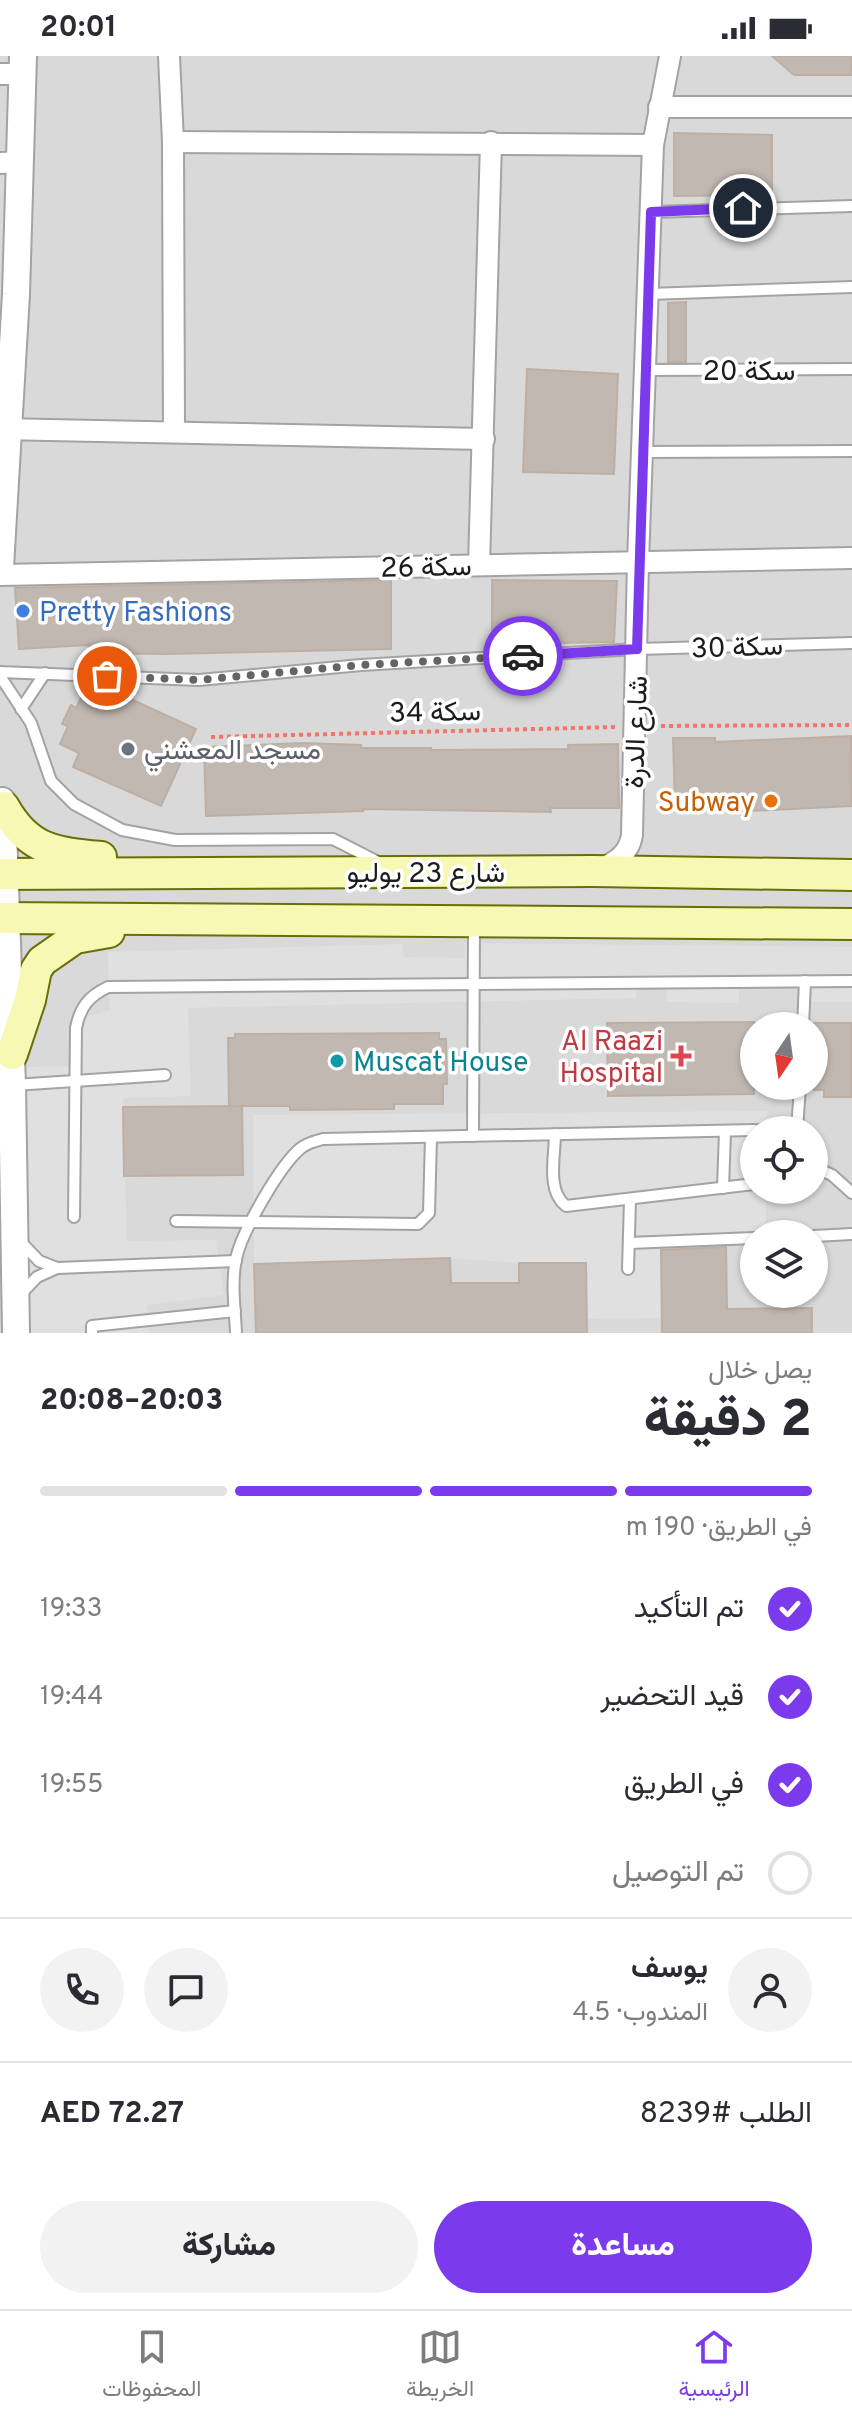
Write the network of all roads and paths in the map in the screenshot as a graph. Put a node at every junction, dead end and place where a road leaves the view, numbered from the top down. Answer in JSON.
{"nodes":[{"id":1,"x":169,"y":56,"type":"edge"},
{"id":2,"x":670,"y":56,"type":"edge"},
{"id":3,"x":15,"y":68,"type":"edge"},
{"id":4,"x":659,"y":107,"type":"junction"},
{"id":5,"x":852,"y":107,"type":"edge"},
{"id":6,"x":173,"y":142,"type":"junction"},
{"id":7,"x":491,"y":142,"type":"junction"},
{"id":8,"x":653,"y":145,"type":"junction"},
{"id":9,"x":10,"y":162,"type":"edge"},
{"id":10,"x":852,"y":206,"type":"edge"},
{"id":11,"x":651,"y":212,"type":"junction"},
{"id":12,"x":9,"y":252,"type":"edge"},
{"id":13,"x":852,"y":287,"type":"edge"},
{"id":14,"x":649,"y":294,"type":"junction"},
{"id":15,"x":7,"y":342,"type":"edge"},
{"id":16,"x":852,"y":369,"type":"edge"},
{"id":17,"x":646,"y":370,"type":"junction"},
{"id":18,"x":4,"y":429,"type":"edge"},
{"id":19,"x":174,"y":432,"type":"junction"},
{"id":20,"x":484,"y":439,"type":"junction"},
{"id":21,"x":852,"y":451,"type":"edge"},
{"id":22,"x":644,"y":452,"type":"junction"},
{"id":23,"x":2,"y":508,"type":"edge"},
{"id":24,"x":852,"y":558,"type":"edge"},
{"id":25,"x":638,"y":562,"type":"junction"},
{"id":26,"x":479,"y":565,"type":"junction"},
{"id":27,"x":0,"y":567,"type":"edge"},
{"id":28,"x":0,"y":575,"type":"edge"},
{"id":29,"x":852,"y":643,"type":"edge"},
{"id":30,"x":637,"y":649,"type":"junction"},
{"id":31,"x":45,"y":673,"type":"junction"},
{"id":32,"x":0,"y":674,"type":"edge"},
{"id":33,"x":21,"y":709,"type":"junction"},
{"id":34,"x":852,"y":725,"type":"edge"},
{"id":35,"x":635,"y":727,"type":"junction"},
{"id":36,"x":211,"y":737,"type":"dead end"},
{"id":37,"x":2,"y":801,"type":"edge"},
{"id":38,"x":632,"y":835,"type":"junction"},
{"id":39,"x":593,"y":871,"type":"junction"},
{"id":40,"x":672,"y":871,"type":"junction"},
{"id":41,"x":398,"y":872,"type":"junction"},
{"id":42,"x":167,"y":873,"type":"junction"},
{"id":43,"x":2,"y":874,"type":"edge"},
{"id":44,"x":852,"y":875,"type":"edge"},
{"id":45,"x":3,"y":918,"type":"edge"},
{"id":46,"x":173,"y":920,"type":"junction"},
{"id":47,"x":474,"y":921,"type":"junction"},
{"id":48,"x":852,"y":924,"type":"edge"},
{"id":49,"x":805,"y":981,"type":"junction"},
{"id":50,"x":852,"y":981,"type":"edge"},
{"id":51,"x":474,"y":982,"type":"junction"},
{"id":52,"x":804,"y":1012,"type":"edge"},
{"id":53,"x":12,"y":1054,"type":"junction"},
{"id":54,"x":165,"y":1075,"type":"dead end"},
{"id":55,"x":75,"y":1081,"type":"junction"},
{"id":56,"x":12,"y":1085,"type":"junction"},
{"id":57,"x":725,"y":1131,"type":"junction"},
{"id":58,"x":740,"y":1131,"type":"edge"},
{"id":59,"x":555,"y":1134,"type":"junction"},
{"id":60,"x":473,"y":1136,"type":"junction"},
{"id":61,"x":431,"y":1137,"type":"junction"},
{"id":62,"x":828,"y":1173,"type":"edge"},
{"id":63,"x":740,"y":1186,"type":"edge"},
{"id":64,"x":723,"y":1188,"type":"junction"},
{"id":65,"x":852,"y":1193,"type":"edge"},
{"id":66,"x":630,"y":1200,"type":"junction"},
{"id":67,"x":74,"y":1217,"type":"dead end"},
{"id":68,"x":176,"y":1221,"type":"dead end"},
{"id":69,"x":250,"y":1221,"type":"junction"},
{"id":70,"x":16,"y":1231,"type":"junction"},
{"id":71,"x":852,"y":1234,"type":"edge"},
{"id":72,"x":828,"y":1235,"type":"edge"},
{"id":73,"x":740,"y":1239,"type":"edge"},
{"id":74,"x":629,"y":1243,"type":"junction"},
{"id":75,"x":236,"y":1261,"type":"junction"},
{"id":76,"x":57,"y":1268,"type":"junction"},
{"id":77,"x":628,"y":1269,"type":"dead end"},
{"id":78,"x":16,"y":1304,"type":"junction"},
{"id":79,"x":235,"y":1311,"type":"junction"},
{"id":80,"x":16,"y":1333,"type":"edge"},
{"id":81,"x":92,"y":1333,"type":"edge"},
{"id":82,"x":236,"y":1333,"type":"edge"}],
"edges":[{"from":1,"to":6,"type":"street"},
{"from":2,"to":4,"type":"street","name":"شارع الدرة"},
{"from":3,"to":9,"type":"street"},
{"from":4,"to":5,"type":"street"},
{"from":4,"to":8,"type":"street","name":"شارع الدرة"},
{"from":6,"to":7,"type":"street"},
{"from":6,"to":19,"type":"street"},
{"from":7,"to":8,"type":"street"},
{"from":7,"to":20,"type":"street"},
{"from":8,"to":11,"type":"street","name":"شارع الدرة"},
{"from":9,"to":12,"type":"street"},
{"from":10,"to":11,"type":"lane"},
{"from":11,"to":14,"type":"street","name":"شارع الدرة"},
{"from":12,"to":15,"type":"street"},
{"from":13,"to":14,"type":"lane"},
{"from":14,"to":17,"type":"street","name":"شارع الدرة"},
{"from":15,"to":18,"type":"street"},
{"from":16,"to":17,"type":"lane","name":"سكة 20"},
{"from":17,"to":22,"type":"street","name":"شارع الدرة"},
{"from":18,"to":19,"type":"street"},
{"from":18,"to":23,"type":"street"},
{"from":19,"to":20,"type":"street"},
{"from":20,"to":26,"type":"street"},
{"from":21,"to":22,"type":"lane"},
{"from":22,"to":25,"type":"street","name":"شارع الدرة"},
{"from":23,"to":27,"type":"street"},
{"from":24,"to":25,"type":"street","name":"سكة 26"},
{"from":25,"to":26,"type":"street","name":"سكة 26"},
{"from":25,"to":30,"type":"street","name":"شارع الدرة"},
{"from":26,"to":28,"type":"street","name":"سكة 26"},
{"from":29,"to":30,"type":"lane","name":"سكة 30"},
{"from":30,"to":31,"type":"lane","name":"سكة 30"},
{"from":30,"to":35,"type":"street","name":"شارع الدرة"},
{"from":31,"to":32,"type":"lane","name":"سكة 30"},
{"from":31,"to":33,"type":"lane"},
{"from":32,"to":33,"type":"lane"},
{"from":33,"to":41,"type":"lane"},
{"from":34,"to":35,"type":"path","name":"سكة 34"},
{"from":35,"to":36,"type":"path","name":"سكة 34"},
{"from":35,"to":38,"type":"street","name":"شارع الدرة"},
{"from":37,"to":42,"type":"main road"},
{"from":37,"to":43,"type":"street"},
{"from":38,"to":39,"type":"street"},
{"from":38,"to":40,"type":"street"},
{"from":39,"to":40,"type":"main road","name":"شارع 23 يوليو"},
{"from":39,"to":41,"type":"main road","name":"شارع 23 يوليو"},
{"from":40,"to":44,"type":"main road","name":"شارع 23 يوليو"},
{"from":41,"to":42,"type":"main road","name":"شارع 23 يوليو"},
{"from":42,"to":43,"type":"main road","name":"شارع 23 يوليو"},
{"from":43,"to":45,"type":"street"},
{"from":45,"to":46,"type":"main road","name":"شارع 23 يوليو"},
{"from":45,"to":53,"type":"street"},
{"from":46,"to":47,"type":"main road","name":"شارع 23 يوليو"},
{"from":46,"to":53,"type":"main road"},
{"from":47,"to":48,"type":"main road","name":"شارع 23 يوليو"},
{"from":47,"to":51,"type":"lane"},
{"from":49,"to":50,"type":"lane"},
{"from":49,"to":51,"type":"lane"},
{"from":49,"to":52,"type":"lane"},
{"from":51,"to":55,"type":"lane"},
{"from":51,"to":60,"type":"lane"},
{"from":53,"to":56,"type":"street"},
{"from":54,"to":55,"type":"lane"},
{"from":55,"to":56,"type":"lane"},
{"from":55,"to":67,"type":"lane"},
{"from":56,"to":70,"type":"street"},
{"from":57,"to":58,"type":"lane"},
{"from":57,"to":59,"type":"lane"},
{"from":57,"to":64,"type":"lane"},
{"from":59,"to":60,"type":"lane"},
{"from":59,"to":66,"type":"lane"},
{"from":60,"to":61,"type":"lane"},
{"from":61,"to":69,"type":"lane"},
{"from":61,"to":69,"type":"lane"},
{"from":62,"to":65,"type":"lane"},
{"from":63,"to":64,"type":"lane"},
{"from":64,"to":66,"type":"lane"},
{"from":66,"to":74,"type":"lane"},
{"from":68,"to":69,"type":"lane"},
{"from":69,"to":75,"type":"lane"},
{"from":70,"to":76,"type":"lane"},
{"from":70,"to":78,"type":"street"},
{"from":71,"to":72,"type":"lane"},
{"from":73,"to":74,"type":"lane"},
{"from":74,"to":77,"type":"lane"},
{"from":75,"to":76,"type":"lane"},
{"from":75,"to":79,"type":"lane"},
{"from":76,"to":78,"type":"lane"},
{"from":78,"to":80,"type":"street"},
{"from":79,"to":81,"type":"lane"},
{"from":79,"to":82,"type":"lane"}]}
